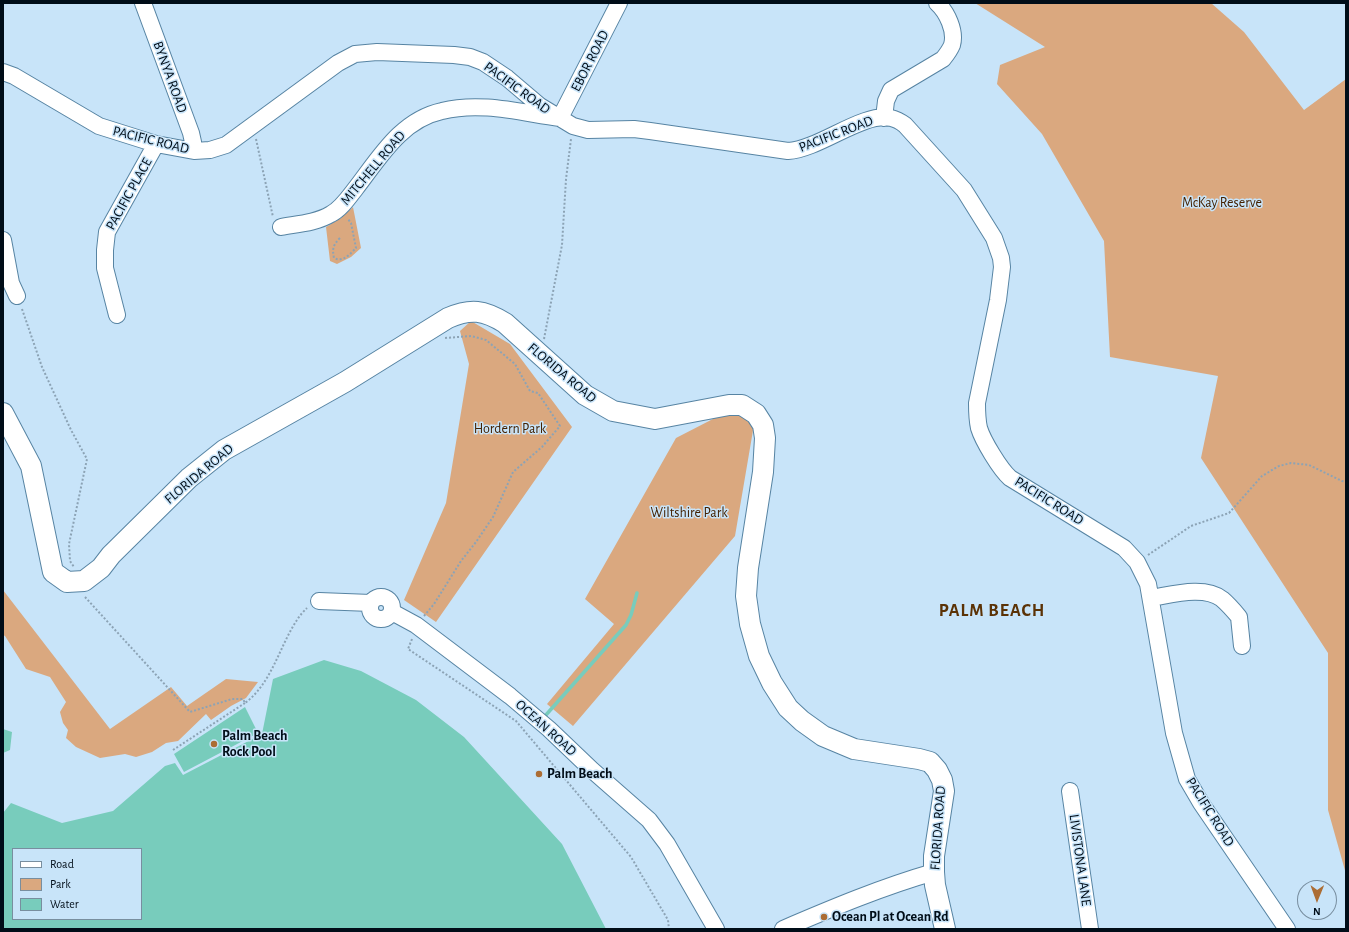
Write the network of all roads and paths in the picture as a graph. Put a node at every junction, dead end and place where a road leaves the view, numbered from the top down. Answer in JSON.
{"nodes":[{"id":1,"x":143,"y":3,"type":"edge"},
{"id":2,"x":619,"y":3,"type":"edge"},
{"id":3,"x":937,"y":3,"type":"edge"},
{"id":4,"x":3,"y":72,"type":"edge"},
{"id":5,"x":884,"y":118,"type":"junction"},
{"id":6,"x":566,"y":122,"type":"junction"},
{"id":7,"x":253,"y":126,"type":"junction"},
{"id":8,"x":156,"y":144,"type":"junction"},
{"id":9,"x":194,"y":151,"type":"junction"},
{"id":10,"x":348,"y":219,"type":"dead end"},
{"id":11,"x":281,"y":227,"type":"joint"},
{"id":12,"x":340,"y":238,"type":"dead end"},
{"id":13,"x":3,"y":240,"type":"edge"},
{"id":14,"x":17,"y":296,"type":"joint"},
{"id":15,"x":117,"y":315,"type":"dead end"},
{"id":16,"x":444,"y":338,"type":"dead end"},
{"id":17,"x":541,"y":356,"type":"junction"},
{"id":18,"x":3,"y":413,"type":"edge"},
{"id":19,"x":1346,"y":482,"type":"edge"},
{"id":20,"x":1137,"y":562,"type":"junction"},
{"id":21,"x":78,"y":586,"type":"junction"},
{"id":22,"x":1151,"y":598,"type":"junction"},
{"id":23,"x":319,"y":601,"type":"joint"},
{"id":24,"x":416,"y":625,"type":"junction"},
{"id":25,"x":1242,"y":646,"type":"dead end"},
{"id":26,"x":245,"y":703,"type":"junction"},
{"id":27,"x":173,"y":750,"type":"dead end"},
{"id":28,"x":1070,"y":791,"type":"dead end"},
{"id":29,"x":934,"y":872,"type":"junction"},
{"id":30,"x":669,"y":929,"type":"edge"},
{"id":31,"x":716,"y":929,"type":"edge"},
{"id":32,"x":783,"y":929,"type":"edge"},
{"id":33,"x":945,"y":929,"type":"edge"},
{"id":34,"x":1090,"y":929,"type":"edge"},
{"id":35,"x":1287,"y":929,"type":"edge"}],
"edges":[{"from":1,"to":9,"type":"street","name":"BYNYA ROAD"},
{"from":2,"to":6,"type":"street","name":"EBOR ROAD"},
{"from":3,"to":5,"type":"street"},
{"from":4,"to":8,"type":"street","name":"PACIFIC ROAD"},
{"from":5,"to":6,"type":"street","name":"PACIFIC ROAD"},
{"from":5,"to":20,"type":"street","name":"PACIFIC ROAD"},
{"from":6,"to":7,"type":"street","name":"PACIFIC ROAD"},
{"from":6,"to":11,"type":"street","name":"MITCHELL ROAD"},
{"from":6,"to":17,"type":"path"},
{"from":7,"to":9,"type":"street","name":"PACIFIC ROAD"},
{"from":7,"to":11,"type":"path"},
{"from":8,"to":9,"type":"street","name":"PACIFIC ROAD"},
{"from":8,"to":15,"type":"street","name":"PACIFIC PLACE"},
{"from":10,"to":12,"type":"path"},
{"from":13,"to":14,"type":"street"},
{"from":14,"to":21,"type":"path"},
{"from":16,"to":24,"type":"path"},
{"from":17,"to":21,"type":"main road","name":"FLORIDA ROAD"},
{"from":17,"to":29,"type":"main road","name":"FLORIDA ROAD"},
{"from":18,"to":21,"type":"main road"},
{"from":19,"to":20,"type":"path"},
{"from":20,"to":22,"type":"street","name":"PACIFIC ROAD"},
{"from":21,"to":26,"type":"path"},
{"from":22,"to":25,"type":"street"},
{"from":22,"to":35,"type":"street","name":"PACIFIC ROAD"},
{"from":23,"to":24,"type":"street","name":"OCEAN ROAD"},
{"from":23,"to":26,"type":"path"},
{"from":24,"to":30,"type":"path"},
{"from":24,"to":31,"type":"street","name":"OCEAN ROAD"},
{"from":26,"to":27,"type":"path"},
{"from":28,"to":34,"type":"street","name":"LIVISTONA LANE"},
{"from":29,"to":32,"type":"street"},
{"from":29,"to":33,"type":"main road","name":"FLORIDA ROAD"}]}
